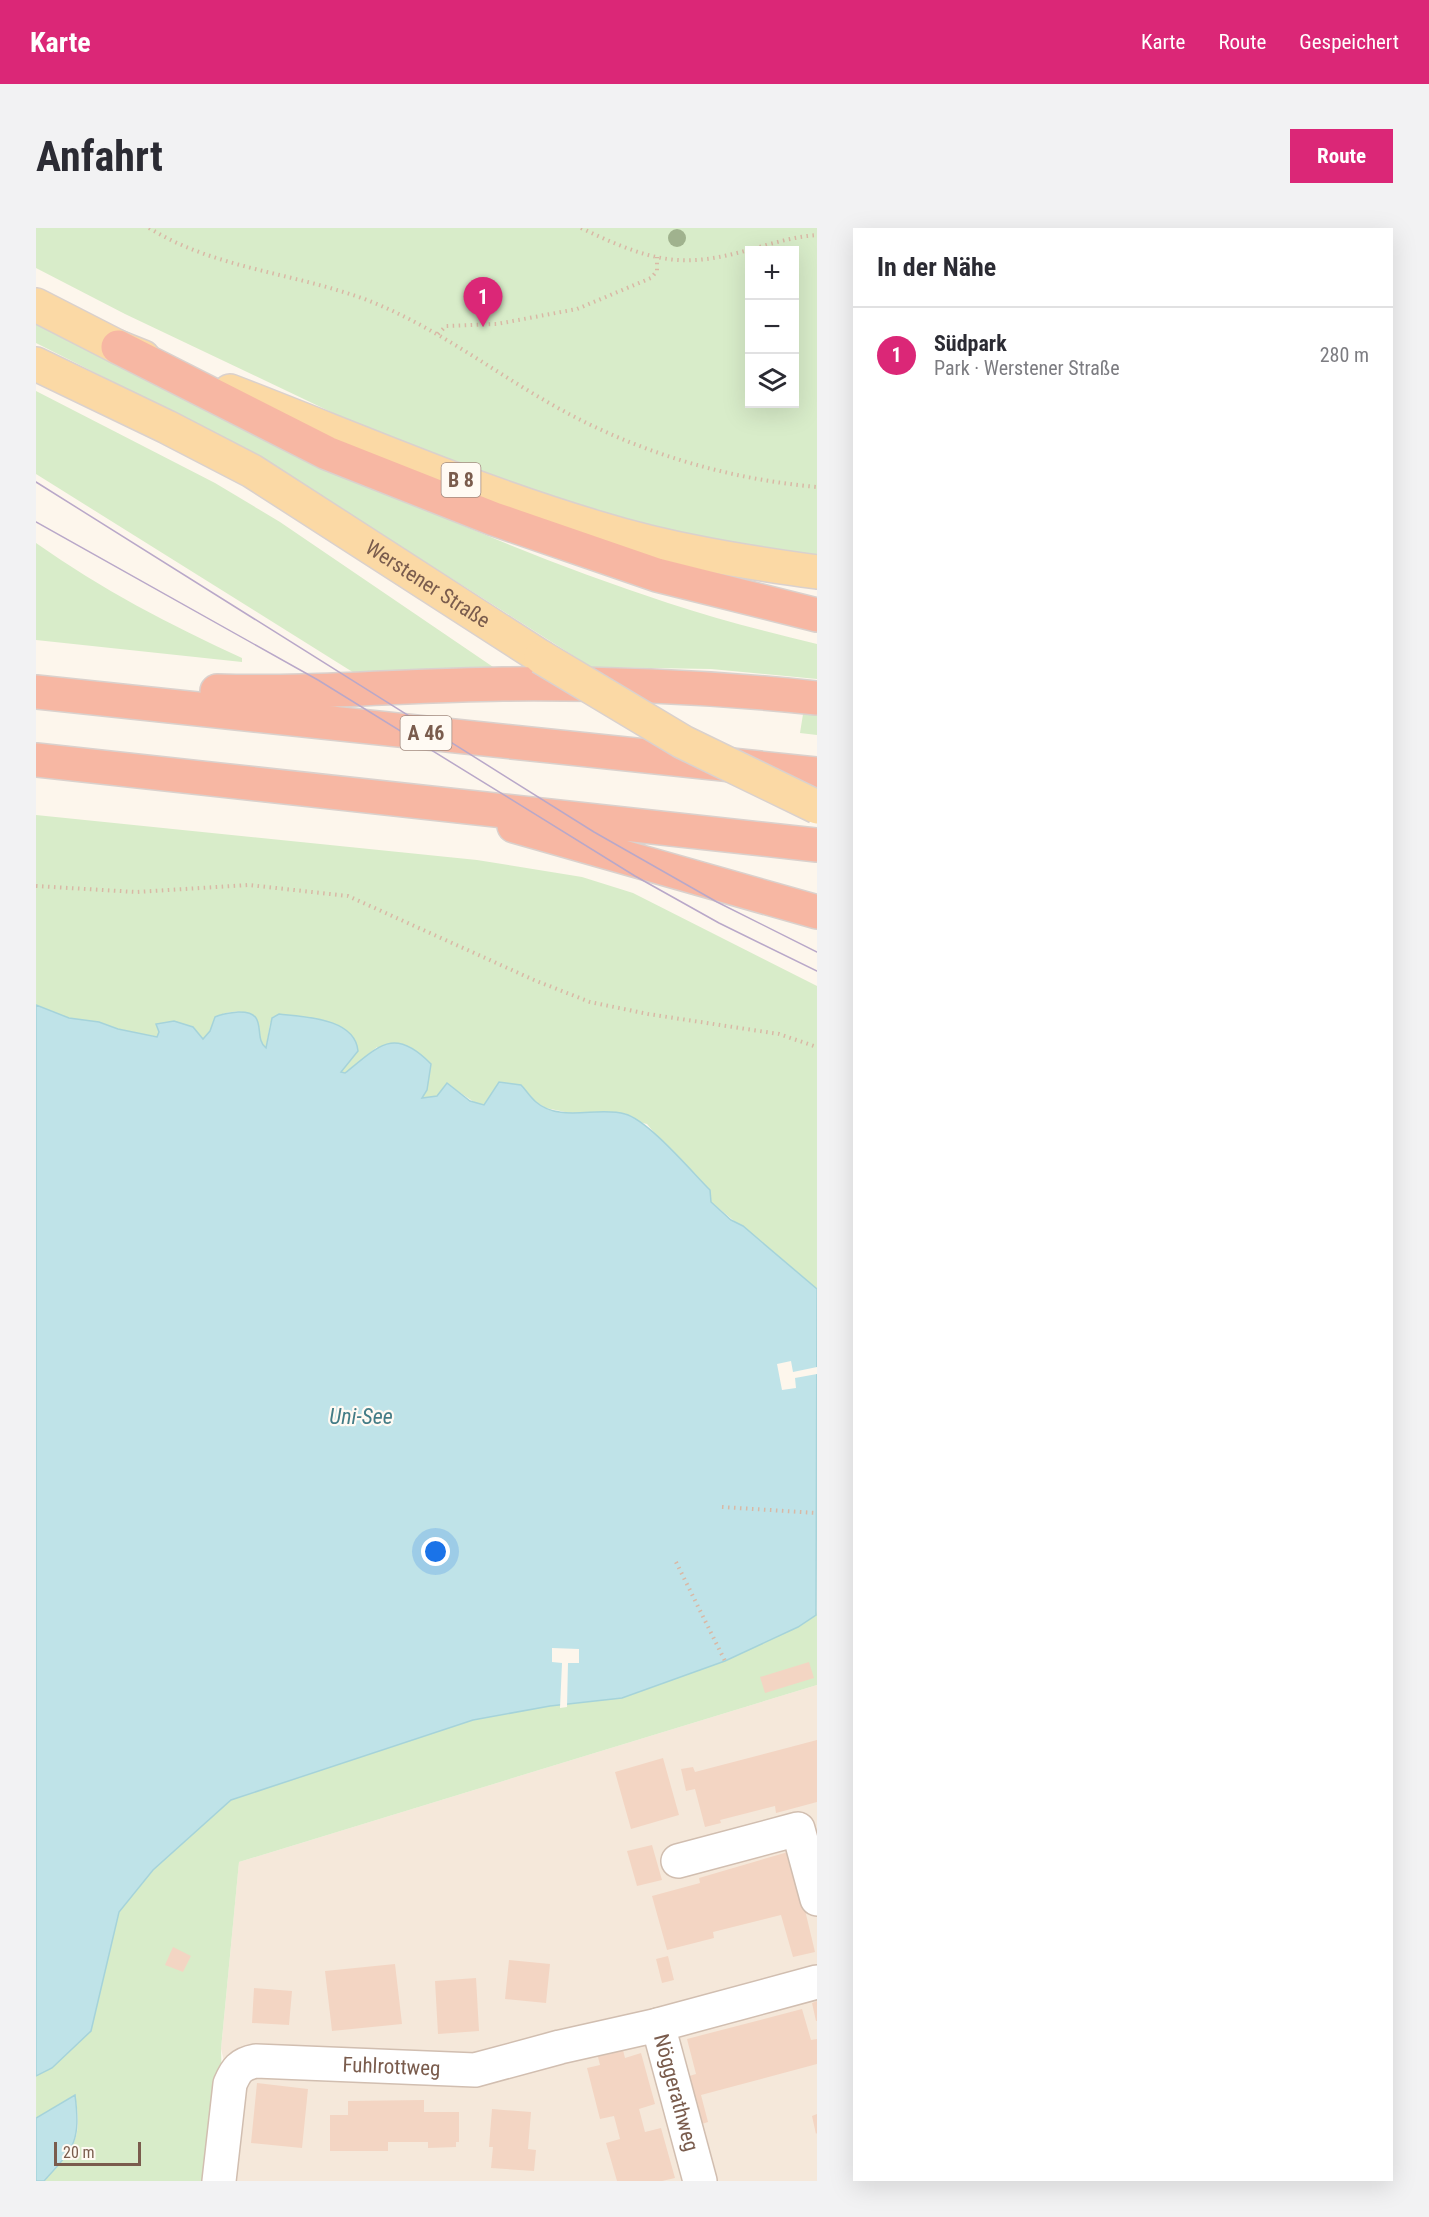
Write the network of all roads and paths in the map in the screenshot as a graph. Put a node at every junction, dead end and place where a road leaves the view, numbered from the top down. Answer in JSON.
{"nodes":[{"id":1,"x":148,"y":228,"type":"edge"},
{"id":2,"x":581,"y":228,"type":"edge"},
{"id":3,"x":817,"y":235,"type":"edge"},
{"id":4,"x":657,"y":257,"type":"junction"},
{"id":5,"x":36,"y":305,"type":"edge"},
{"id":6,"x":438,"y":334,"type":"junction"},
{"id":7,"x":118,"y":347,"type":"junction"},
{"id":8,"x":36,"y":364,"type":"edge"},
{"id":9,"x":817,"y":488,"type":"edge"},
{"id":10,"x":817,"y":572,"type":"edge"},
{"id":11,"x":817,"y":615,"type":"edge"},
{"id":12,"x":36,"y":690,"type":"edge"},
{"id":13,"x":817,"y":698,"type":"edge"},
{"id":14,"x":36,"y":760,"type":"edge"},
{"id":15,"x":817,"y":774,"type":"edge"},
{"id":16,"x":453,"y":805,"type":"junction"},
{"id":17,"x":817,"y":807,"type":"edge"},
{"id":18,"x":817,"y":845,"type":"edge"},
{"id":19,"x":36,"y":886,"type":"edge"},
{"id":20,"x":817,"y":912,"type":"edge"},
{"id":21,"x":817,"y":1047,"type":"edge"},
{"id":22,"x":722,"y":1507,"type":"dead end"},
{"id":23,"x":817,"y":1513,"type":"edge"},
{"id":24,"x":676,"y":1562,"type":"dead end"},
{"id":25,"x":725,"y":1661,"type":"dead end"},
{"id":26,"x":678,"y":1861,"type":"dead end"},
{"id":27,"x":817,"y":1899,"type":"edge"},
{"id":28,"x":817,"y":1982,"type":"edge"},
{"id":29,"x":658,"y":2025,"type":"junction"},
{"id":30,"x":219,"y":2181,"type":"edge"},
{"id":31,"x":700,"y":2181,"type":"edge"}],
"edges":[{"from":1,"to":6,"type":"path"},
{"from":2,"to":4,"type":"path"},
{"from":3,"to":4,"type":"path"},
{"from":4,"to":6,"type":"path"},
{"from":5,"to":7,"type":"main road","number":"B 8"},
{"from":6,"to":9,"type":"path"},
{"from":7,"to":10,"type":"main road","number":"B 8"},
{"from":7,"to":11,"type":"highway"},
{"from":8,"to":17,"type":"main road","name":"Werstener Straße","bridge":true},
{"from":12,"to":13,"type":"highway"},
{"from":12,"to":15,"type":"highway","number":"A 46"},
{"from":14,"to":16,"type":"highway"},
{"from":16,"to":18,"type":"highway"},
{"from":16,"to":20,"type":"highway"},
{"from":19,"to":21,"type":"path"},
{"from":22,"to":23,"type":"path"},
{"from":24,"to":25,"type":"path"},
{"from":26,"to":27,"type":"street"},
{"from":28,"to":29,"type":"street","name":"Nöggerathweg"},
{"from":29,"to":30,"type":"street","name":"Fuhlrottweg"},
{"from":29,"to":31,"type":"street","name":"Nöggerathweg"}]}
